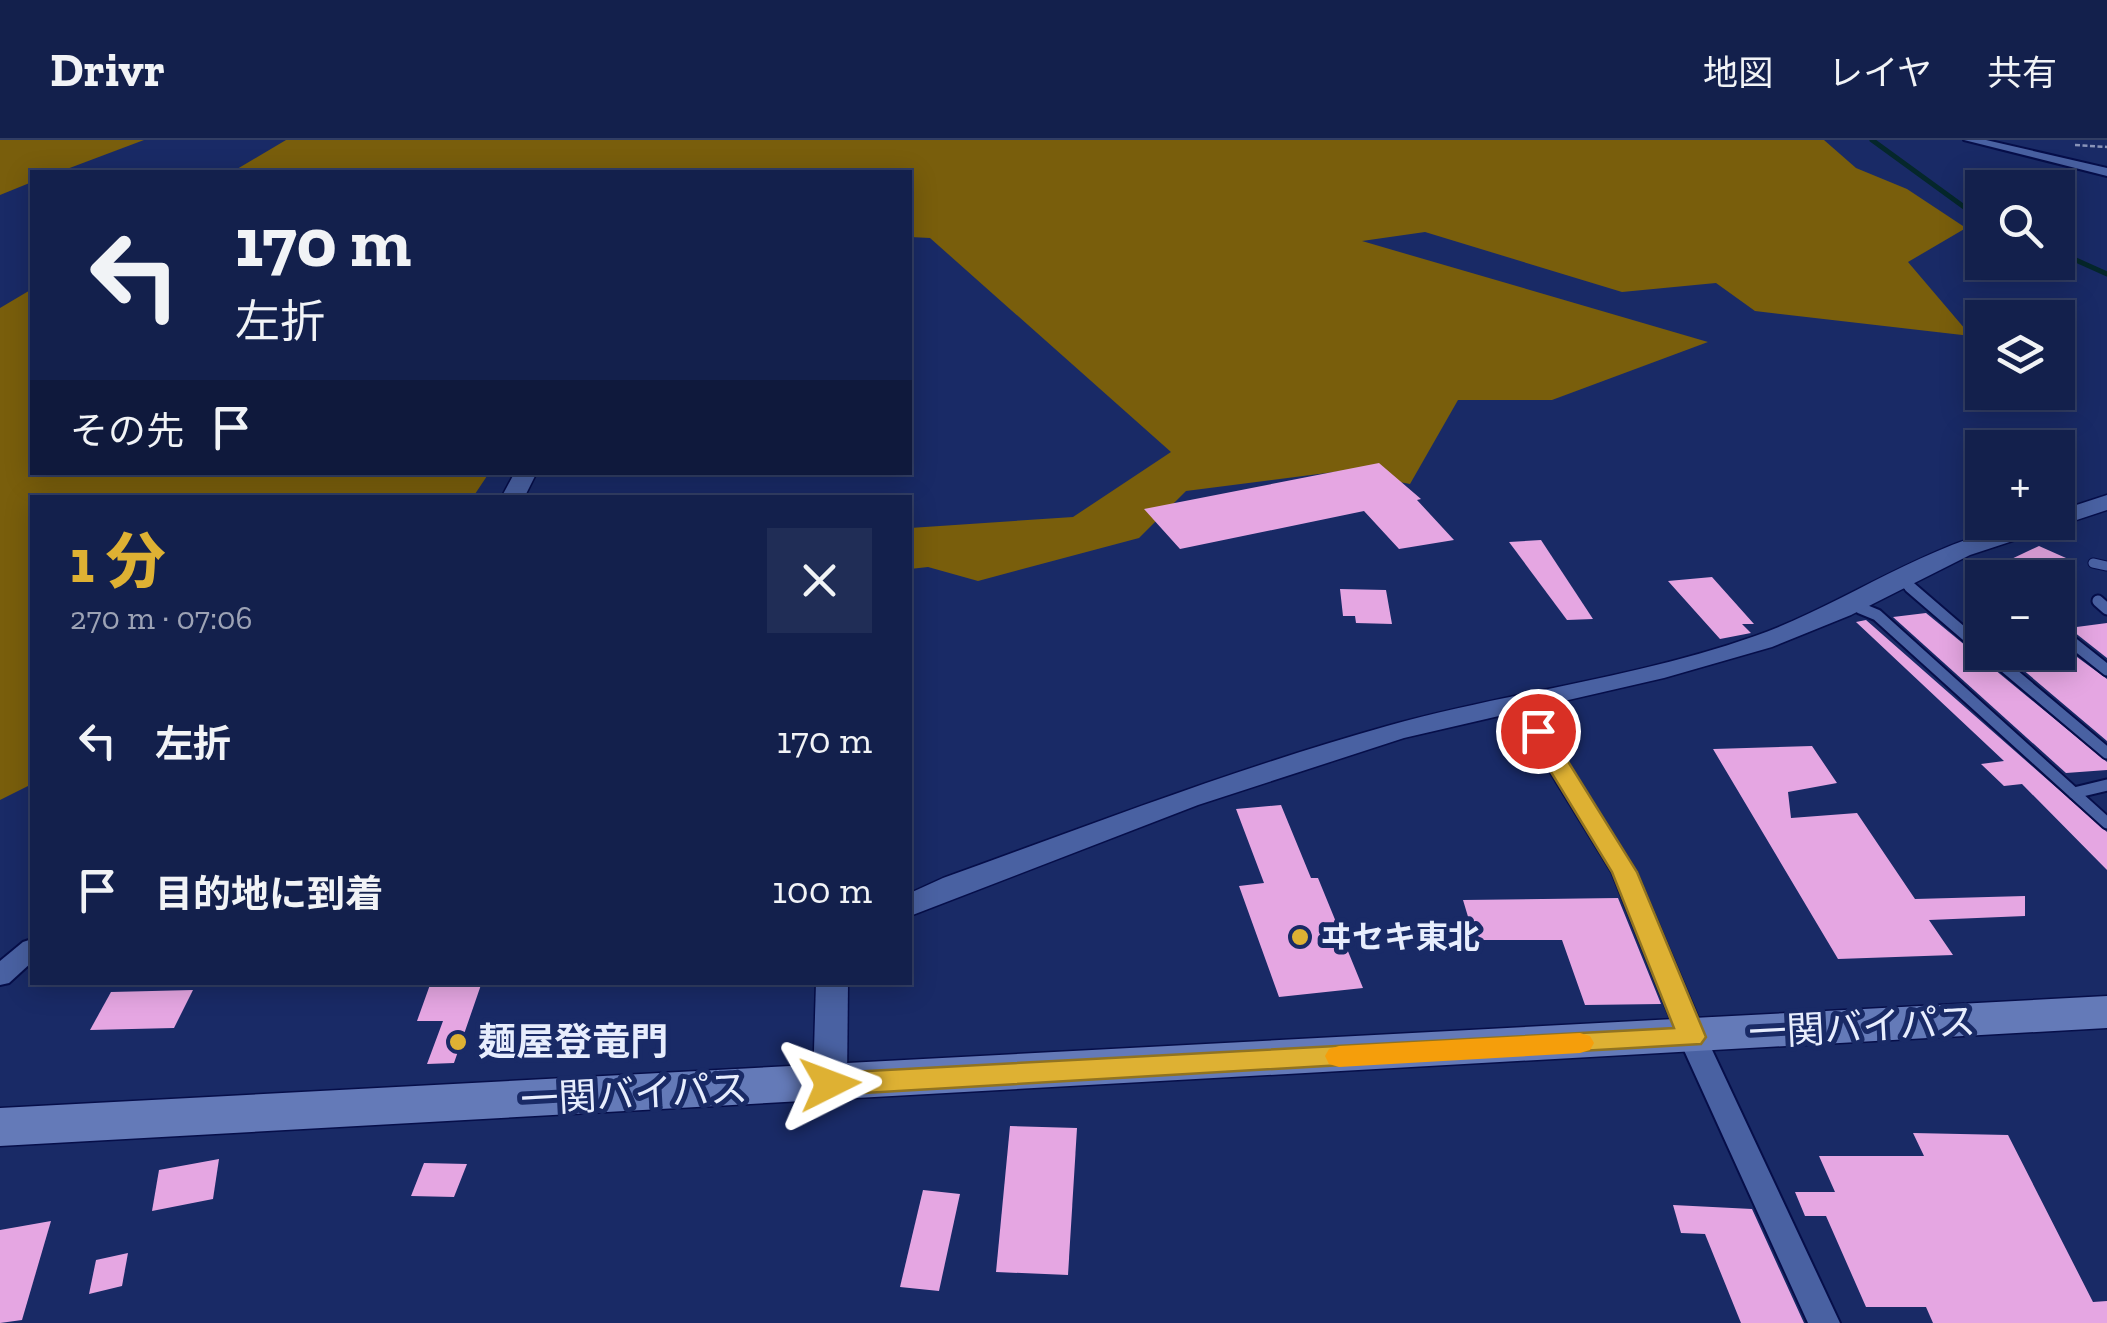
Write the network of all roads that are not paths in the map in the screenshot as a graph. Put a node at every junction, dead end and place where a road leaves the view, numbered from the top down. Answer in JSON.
{"nodes":[{"id":1,"x":1970,"y":140,"type":"edge"},
{"id":2,"x":2107,"y":172,"type":"edge"},
{"id":3,"x":2107,"y":502,"type":"edge"},
{"id":4,"x":2075,"y":513,"type":"edge"},
{"id":5,"x":1992,"y":540,"type":"edge"},
{"id":6,"x":2093,"y":563,"type":"dead end"},
{"id":7,"x":2107,"y":566,"type":"edge"},
{"id":8,"x":1901,"y":580,"type":"junction"},
{"id":9,"x":1860,"y":608,"type":"dead end"},
{"id":10,"x":1965,"y":634,"type":"edge"},
{"id":11,"x":2075,"y":645,"type":"edge"},
{"id":12,"x":2008,"y":670,"type":"edge"},
{"id":13,"x":2107,"y":670,"type":"edge"},
{"id":14,"x":1519,"y":703,"type":"junction"},
{"id":15,"x":2107,"y":753,"type":"edge"},
{"id":16,"x":2107,"y":785,"type":"edge"},
{"id":17,"x":2074,"y":792,"type":"junction"},
{"id":18,"x":2107,"y":822,"type":"edge"},
{"id":19,"x":912,"y":905,"type":"edge"},
{"id":20,"x":30,"y":950,"type":"edge"},
{"id":21,"x":0,"y":976,"type":"edge"},
{"id":22,"x":832,"y":985,"type":"edge"},
{"id":23,"x":2107,"y":1012,"type":"edge"},
{"id":24,"x":1692,"y":1037,"type":"junction"},
{"id":25,"x":830,"y":1084,"type":"junction"},
{"id":26,"x":0,"y":1126,"type":"edge"},
{"id":27,"x":1824,"y":1323,"type":"edge"}],
"edges":[{"from":1,"to":2,"type":"street"},
{"from":3,"to":4,"type":"street"},
{"from":5,"to":8,"type":"street"},
{"from":6,"to":7,"type":"lane"},
{"from":8,"to":10,"type":"lane"},
{"from":8,"to":14,"type":"street"},
{"from":9,"to":17,"type":"lane"},
{"from":11,"to":13,"type":"lane"},
{"from":12,"to":15,"type":"lane"},
{"from":14,"to":19,"type":"street"},
{"from":14,"to":24,"type":"street"},
{"from":16,"to":17,"type":"lane"},
{"from":17,"to":18,"type":"lane"},
{"from":20,"to":21,"type":"street"},
{"from":22,"to":25,"type":"street"},
{"from":23,"to":24,"type":"highway","name":"一関バイパス"},
{"from":24,"to":25,"type":"highway","name":"一関バイパス"},
{"from":24,"to":27,"type":"street"},
{"from":25,"to":26,"type":"highway","name":"一関バイパス"}]}
